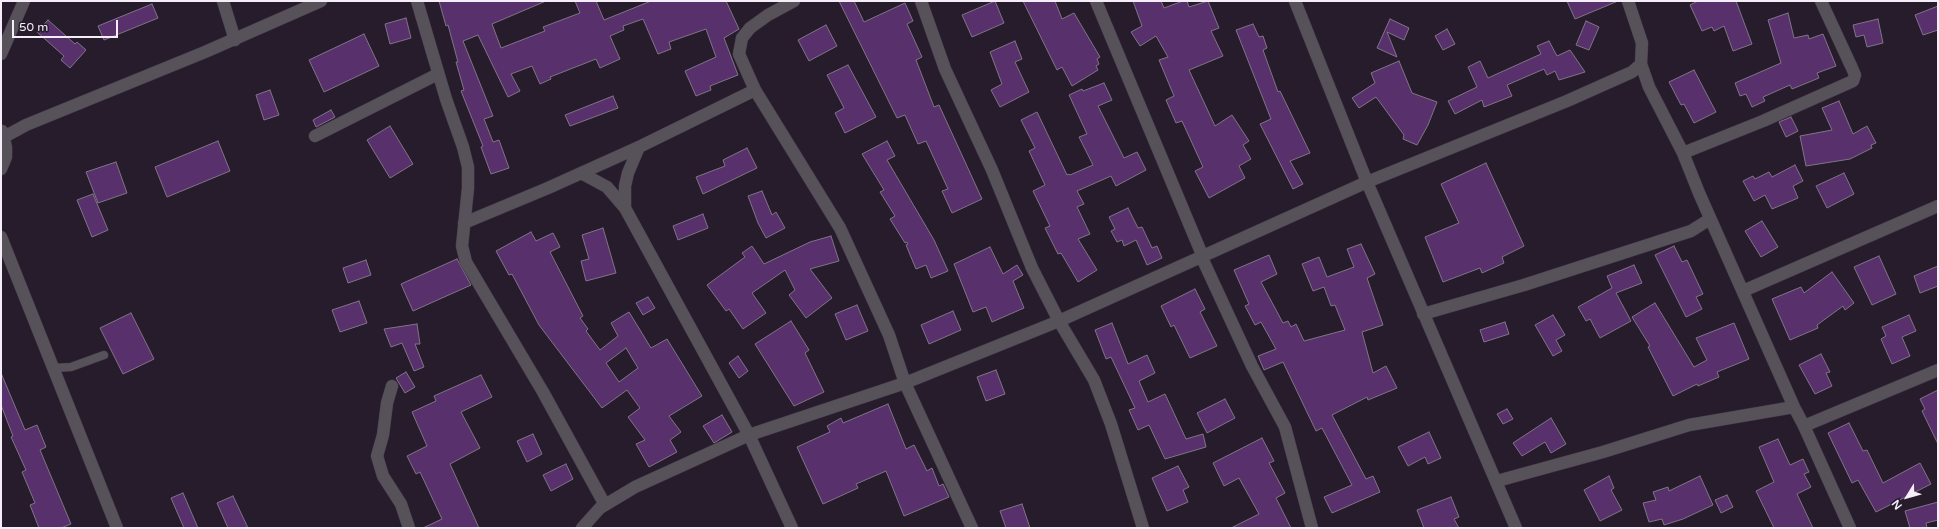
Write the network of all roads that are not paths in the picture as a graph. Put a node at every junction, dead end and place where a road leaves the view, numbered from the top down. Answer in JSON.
{"nodes":[{"id":1,"x":24,"y":1,"type":"edge"},
{"id":2,"x":223,"y":1,"type":"edge"},
{"id":3,"x":321,"y":1,"type":"edge"},
{"id":4,"x":417,"y":1,"type":"edge"},
{"id":5,"x":794,"y":1,"type":"edge"},
{"id":6,"x":921,"y":1,"type":"edge"},
{"id":7,"x":1096,"y":1,"type":"edge"},
{"id":8,"x":1295,"y":1,"type":"edge"},
{"id":9,"x":1628,"y":1,"type":"edge"},
{"id":10,"x":1821,"y":1,"type":"edge"},
{"id":11,"x":235,"y":40,"type":"junction"},
{"id":12,"x":1,"y":54,"type":"edge"},
{"id":13,"x":1641,"y":64,"type":"junction"},
{"id":14,"x":438,"y":74,"type":"junction"},
{"id":15,"x":755,"y":90,"type":"junction"},
{"id":16,"x":3,"y":134,"type":"edge"},
{"id":17,"x":315,"y":136,"type":"dead end"},
{"id":18,"x":639,"y":147,"type":"junction"},
{"id":19,"x":1683,"y":153,"type":"junction"},
{"id":20,"x":1,"y":169,"type":"edge"},
{"id":21,"x":581,"y":173,"type":"junction"},
{"id":22,"x":1366,"y":182,"type":"junction"},
{"id":23,"x":1938,"y":206,"type":"edge"},
{"id":24,"x":625,"y":208,"type":"junction"},
{"id":25,"x":1710,"y":219,"type":"junction"},
{"id":26,"x":464,"y":223,"type":"junction"},
{"id":27,"x":1,"y":237,"type":"edge"},
{"id":28,"x":1203,"y":258,"type":"junction"},
{"id":29,"x":1743,"y":292,"type":"junction"},
{"id":30,"x":1423,"y":314,"type":"junction"},
{"id":31,"x":1059,"y":321,"type":"junction"},
{"id":32,"x":104,"y":355,"type":"dead end"},
{"id":33,"x":54,"y":368,"type":"junction"},
{"id":34,"x":1938,"y":370,"type":"edge"},
{"id":35,"x":905,"y":383,"type":"junction"},
{"id":36,"x":392,"y":386,"type":"dead end"},
{"id":37,"x":1794,"y":407,"type":"junction"},
{"id":38,"x":1804,"y":426,"type":"junction"},
{"id":39,"x":749,"y":435,"type":"junction"},
{"id":40,"x":1497,"y":481,"type":"junction"},
{"id":41,"x":605,"y":505,"type":"junction"},
{"id":42,"x":117,"y":528,"type":"edge"},
{"id":43,"x":409,"y":528,"type":"edge"},
{"id":44,"x":582,"y":528,"type":"edge"},
{"id":45,"x":792,"y":528,"type":"edge"},
{"id":46,"x":972,"y":528,"type":"edge"},
{"id":47,"x":1143,"y":528,"type":"edge"},
{"id":48,"x":1312,"y":528,"type":"edge"},
{"id":49,"x":1516,"y":528,"type":"edge"},
{"id":50,"x":1850,"y":528,"type":"edge"}],
"edges":[{"from":1,"to":12,"type":"street"},
{"from":2,"to":11,"type":"street"},
{"from":3,"to":11,"type":"street"},
{"from":4,"to":14,"type":"street"},
{"from":5,"to":15,"type":"street"},
{"from":6,"to":31,"type":"street"},
{"from":7,"to":28,"type":"street"},
{"from":8,"to":22,"type":"street"},
{"from":9,"to":13,"type":"street"},
{"from":10,"to":19,"type":"street"},
{"from":11,"to":16,"type":"street"},
{"from":13,"to":19,"type":"street"},
{"from":13,"to":22,"type":"street"},
{"from":14,"to":17,"type":"street"},
{"from":14,"to":26,"type":"street"},
{"from":15,"to":18,"type":"street"},
{"from":15,"to":35,"type":"street"},
{"from":16,"to":20,"type":"street"},
{"from":18,"to":21,"type":"street"},
{"from":18,"to":24,"type":"street"},
{"from":19,"to":25,"type":"street"},
{"from":21,"to":24,"type":"street"},
{"from":21,"to":26,"type":"street"},
{"from":22,"to":28,"type":"street"},
{"from":22,"to":30,"type":"street"},
{"from":23,"to":29,"type":"street"},
{"from":24,"to":39,"type":"street"},
{"from":25,"to":29,"type":"street"},
{"from":25,"to":30,"type":"street"},
{"from":26,"to":41,"type":"street"},
{"from":27,"to":33,"type":"street"},
{"from":28,"to":31,"type":"street"},
{"from":28,"to":48,"type":"street"},
{"from":29,"to":37,"type":"street"},
{"from":30,"to":40,"type":"street"},
{"from":31,"to":35,"type":"street"},
{"from":31,"to":47,"type":"street"},
{"from":32,"to":33,"type":"lane"},
{"from":33,"to":42,"type":"street"},
{"from":34,"to":38,"type":"street"},
{"from":35,"to":39,"type":"street"},
{"from":35,"to":46,"type":"street"},
{"from":36,"to":43,"type":"street"},
{"from":37,"to":38,"type":"street"},
{"from":37,"to":40,"type":"street"},
{"from":38,"to":50,"type":"street"},
{"from":39,"to":41,"type":"street"},
{"from":39,"to":45,"type":"street"},
{"from":40,"to":49,"type":"street"},
{"from":41,"to":44,"type":"street"}]}
